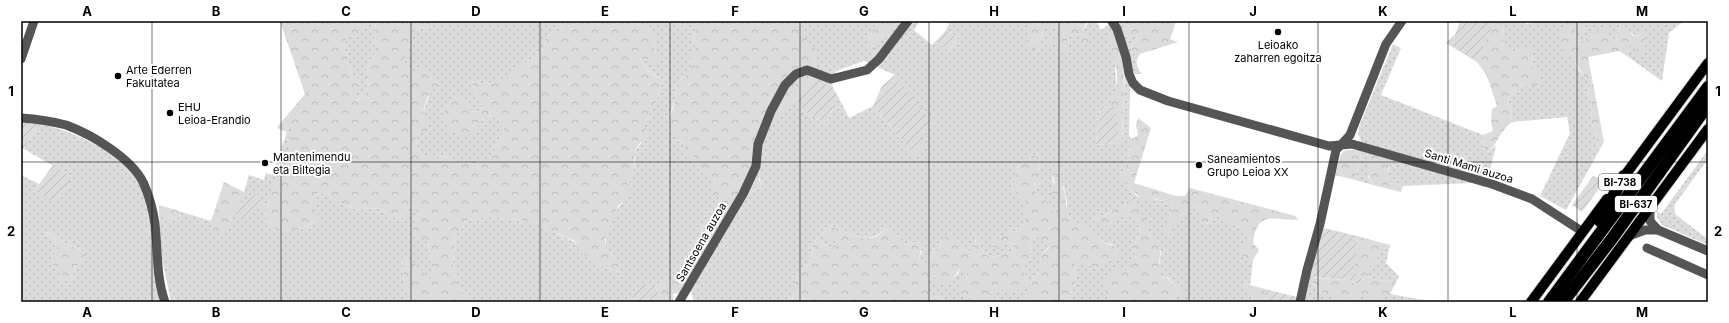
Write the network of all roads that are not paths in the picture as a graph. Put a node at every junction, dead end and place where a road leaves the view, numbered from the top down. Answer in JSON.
{"nodes":[{"id":1,"x":34,"y":21,"type":"edge"},
{"id":2,"x":908,"y":21,"type":"edge"},
{"id":3,"x":1112,"y":21,"type":"edge"},
{"id":4,"x":1402,"y":21,"type":"edge"},
{"id":5,"x":21,"y":59,"type":"edge"},
{"id":6,"x":1708,"y":63,"type":"edge"},
{"id":7,"x":1708,"y":87,"type":"edge"},
{"id":8,"x":1708,"y":105,"type":"edge"},
{"id":9,"x":21,"y":118,"type":"edge"},
{"id":10,"x":1708,"y":129,"type":"edge"},
{"id":11,"x":1340,"y":145,"type":"junction"},
{"id":12,"x":1624,"y":176,"type":"junction"},
{"id":13,"x":1650,"y":207,"type":"junction"},
{"id":14,"x":1658,"y":230,"type":"junction"},
{"id":15,"x":1583,"y":232,"type":"junction"},
{"id":16,"x":1629,"y":236,"type":"junction"},
{"id":17,"x":1611,"y":240,"type":"junction"},
{"id":18,"x":1647,"y":248,"type":"dead end"},
{"id":19,"x":1708,"y":251,"type":"edge"},
{"id":20,"x":1579,"y":260,"type":"junction"},
{"id":21,"x":1708,"y":274,"type":"edge"},
{"id":22,"x":165,"y":302,"type":"edge"},
{"id":23,"x":679,"y":302,"type":"edge"},
{"id":24,"x":1300,"y":302,"type":"edge"},
{"id":25,"x":1531,"y":302,"type":"edge"},
{"id":26,"x":1549,"y":302,"type":"edge"},
{"id":27,"x":1563,"y":302,"type":"edge"},
{"id":28,"x":1573,"y":302,"type":"edge"},
{"id":29,"x":1580,"y":302,"type":"edge"}],
"edges":[{"from":1,"to":5,"type":"street"},
{"from":2,"to":23,"type":"street","name":"Santsoena auzoa"},
{"from":3,"to":11,"type":"street","name":"Santi Mami auzoa"},
{"from":4,"to":11,"type":"street"},
{"from":6,"to":12,"type":"main road","number":"BI-738"},
{"from":7,"to":20,"type":"highway","number":"BI-637"},
{"from":8,"to":17,"type":"highway","number":"BI-637"},
{"from":9,"to":22,"type":"street"},
{"from":10,"to":13,"type":"main road"},
{"from":11,"to":15,"type":"street","name":"Santi Mami auzoa"},
{"from":11,"to":24,"type":"street"},
{"from":12,"to":15,"type":"main road","number":"BI-738"},
{"from":12,"to":20,"type":"highway"},
{"from":13,"to":14,"type":"street"},
{"from":13,"to":16,"type":"main road"},
{"from":14,"to":16,"type":"street"},
{"from":14,"to":19,"type":"street"},
{"from":15,"to":25,"type":"main road","number":"BI-738"},
{"from":16,"to":29,"type":"main road"},
{"from":17,"to":27,"type":"highway","number":"BI-637"},
{"from":17,"to":28,"type":"highway"},
{"from":18,"to":21,"type":"street"},
{"from":20,"to":26,"type":"highway","number":"BI-637"}]}
